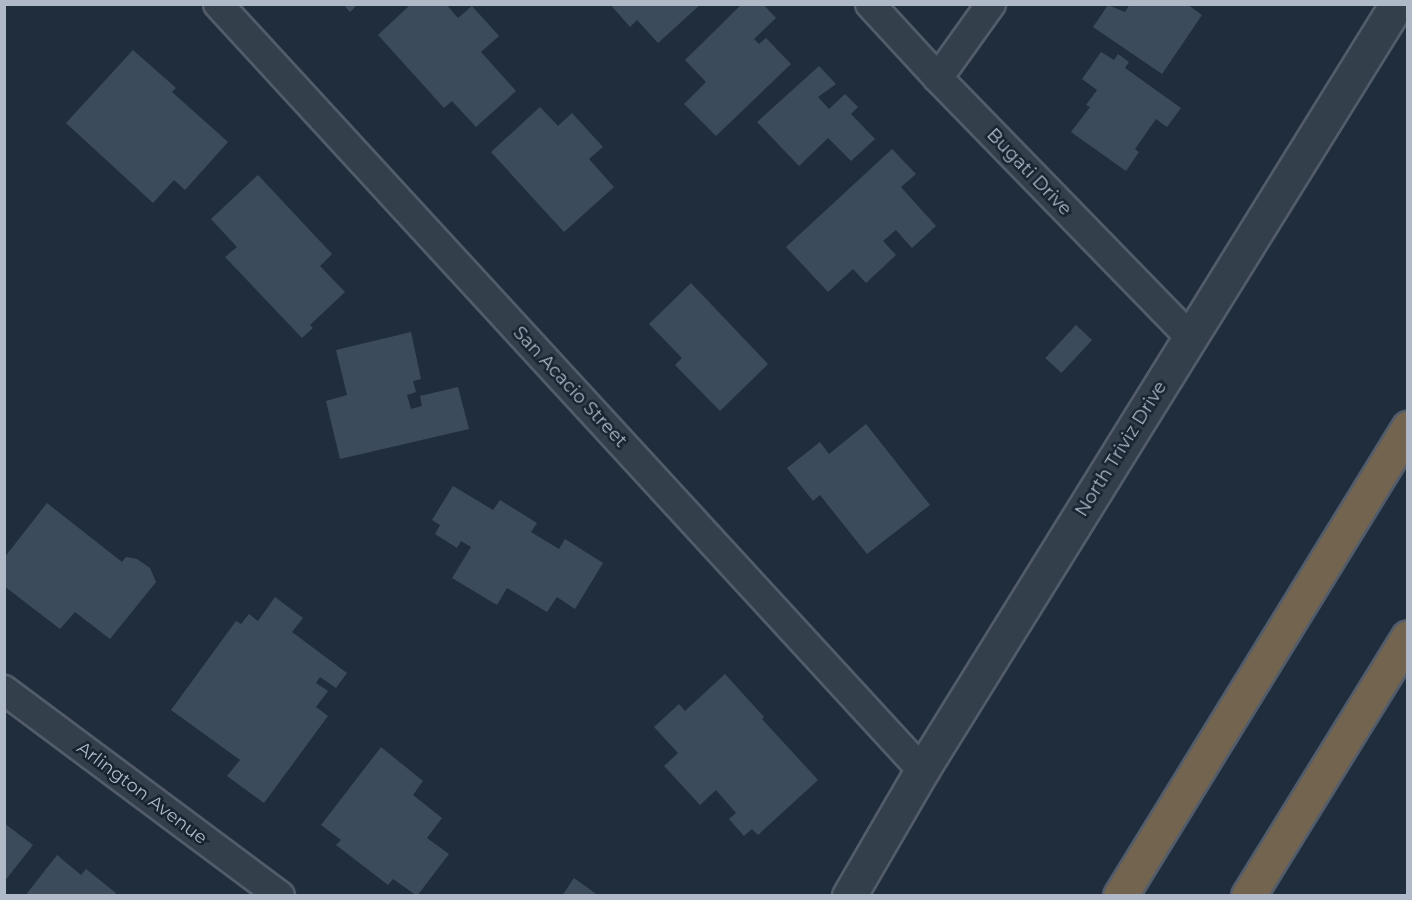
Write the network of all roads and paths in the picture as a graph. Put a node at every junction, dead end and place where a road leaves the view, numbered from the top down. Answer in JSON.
{"nodes":[{"id":1,"x":218,"y":4,"type":"edge"},
{"id":2,"x":870,"y":4,"type":"edge"},
{"id":3,"x":991,"y":4,"type":"edge"},
{"id":4,"x":1397,"y":4,"type":"edge"},
{"id":5,"x":938,"y":78,"type":"junction"},
{"id":6,"x":1191,"y":337,"type":"junction"},
{"id":7,"x":1407,"y":428,"type":"edge"},
{"id":8,"x":1407,"y":637,"type":"edge"},
{"id":9,"x":4,"y":690,"type":"edge"},
{"id":10,"x":922,"y":770,"type":"junction"},
{"id":11,"x":280,"y":896,"type":"edge"},
{"id":12,"x":849,"y":896,"type":"edge"},
{"id":13,"x":1120,"y":896,"type":"edge"},
{"id":14,"x":1248,"y":896,"type":"edge"}],
"edges":[{"from":1,"to":10,"type":"street","name":"San Acacio Street"},
{"from":2,"to":5,"type":"street","name":"Bugati Drive"},
{"from":3,"to":5,"type":"street"},
{"from":4,"to":6,"type":"street","name":"North Triviz Drive"},
{"from":5,"to":6,"type":"street","name":"Bugati Drive"},
{"from":6,"to":10,"type":"street","name":"North Triviz Drive"},
{"from":7,"to":13,"type":"highway"},
{"from":8,"to":14,"type":"highway"},
{"from":9,"to":11,"type":"street","name":"Arlington Avenue"},
{"from":10,"to":12,"type":"street","name":"North Triviz Drive"}]}
